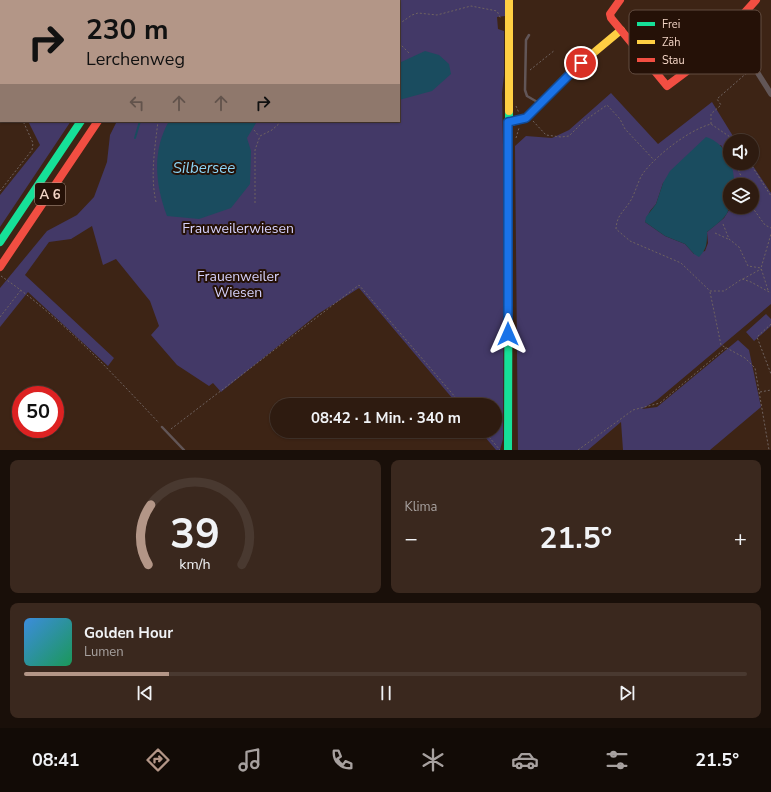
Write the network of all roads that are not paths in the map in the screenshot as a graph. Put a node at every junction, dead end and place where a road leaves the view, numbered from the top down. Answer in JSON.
{"nodes":[{"id":1,"x":509,"y":0,"type":"edge"},
{"id":2,"x":620,"y":0,"type":"edge"},
{"id":3,"x":756,"y":0,"type":"edge"},
{"id":4,"x":747,"y":10,"type":"edge"},
{"id":5,"x":621,"y":30,"type":"junction"},
{"id":6,"x":529,"y":35,"type":"dead end"},
{"id":7,"x":629,"y":40,"type":"edge"},
{"id":8,"x":657,"y":74,"type":"edge"},
{"id":9,"x":684,"y":74,"type":"edge"},
{"id":10,"x":758,"y":74,"type":"edge"},
{"id":11,"x":771,"y":94,"type":"edge"},
{"id":12,"x":541,"y":104,"type":"junction"},
{"id":13,"x":80,"y":122,"type":"edge"},
{"id":14,"x":97,"y":122,"type":"edge"},
{"id":15,"x":508,"y":122,"type":"junction"},
{"id":16,"x":0,"y":242,"type":"edge"},
{"id":17,"x":0,"y":267,"type":"edge"},
{"id":18,"x":162,"y":427,"type":"road end"},
{"id":19,"x":184,"y":450,"type":"edge"},
{"id":20,"x":508,"y":450,"type":"edge"}],
"edges":[{"from":1,"to":15,"type":"main road"},
{"from":2,"to":5,"type":"main road"},
{"from":3,"to":4,"type":"main road"},
{"from":5,"to":7,"type":"main road"},
{"from":5,"to":12,"type":"main road"},
{"from":6,"to":12,"type":"lane"},
{"from":8,"to":9,"type":"main road"},
{"from":10,"to":11,"type":"street"},
{"from":12,"to":15,"type":"main road"},
{"from":13,"to":16,"type":"main road","number":"A 6"},
{"from":14,"to":17,"type":"main road","number":"A 6"},
{"from":15,"to":20,"type":"main road"},
{"from":18,"to":19,"type":"lane"}]}
